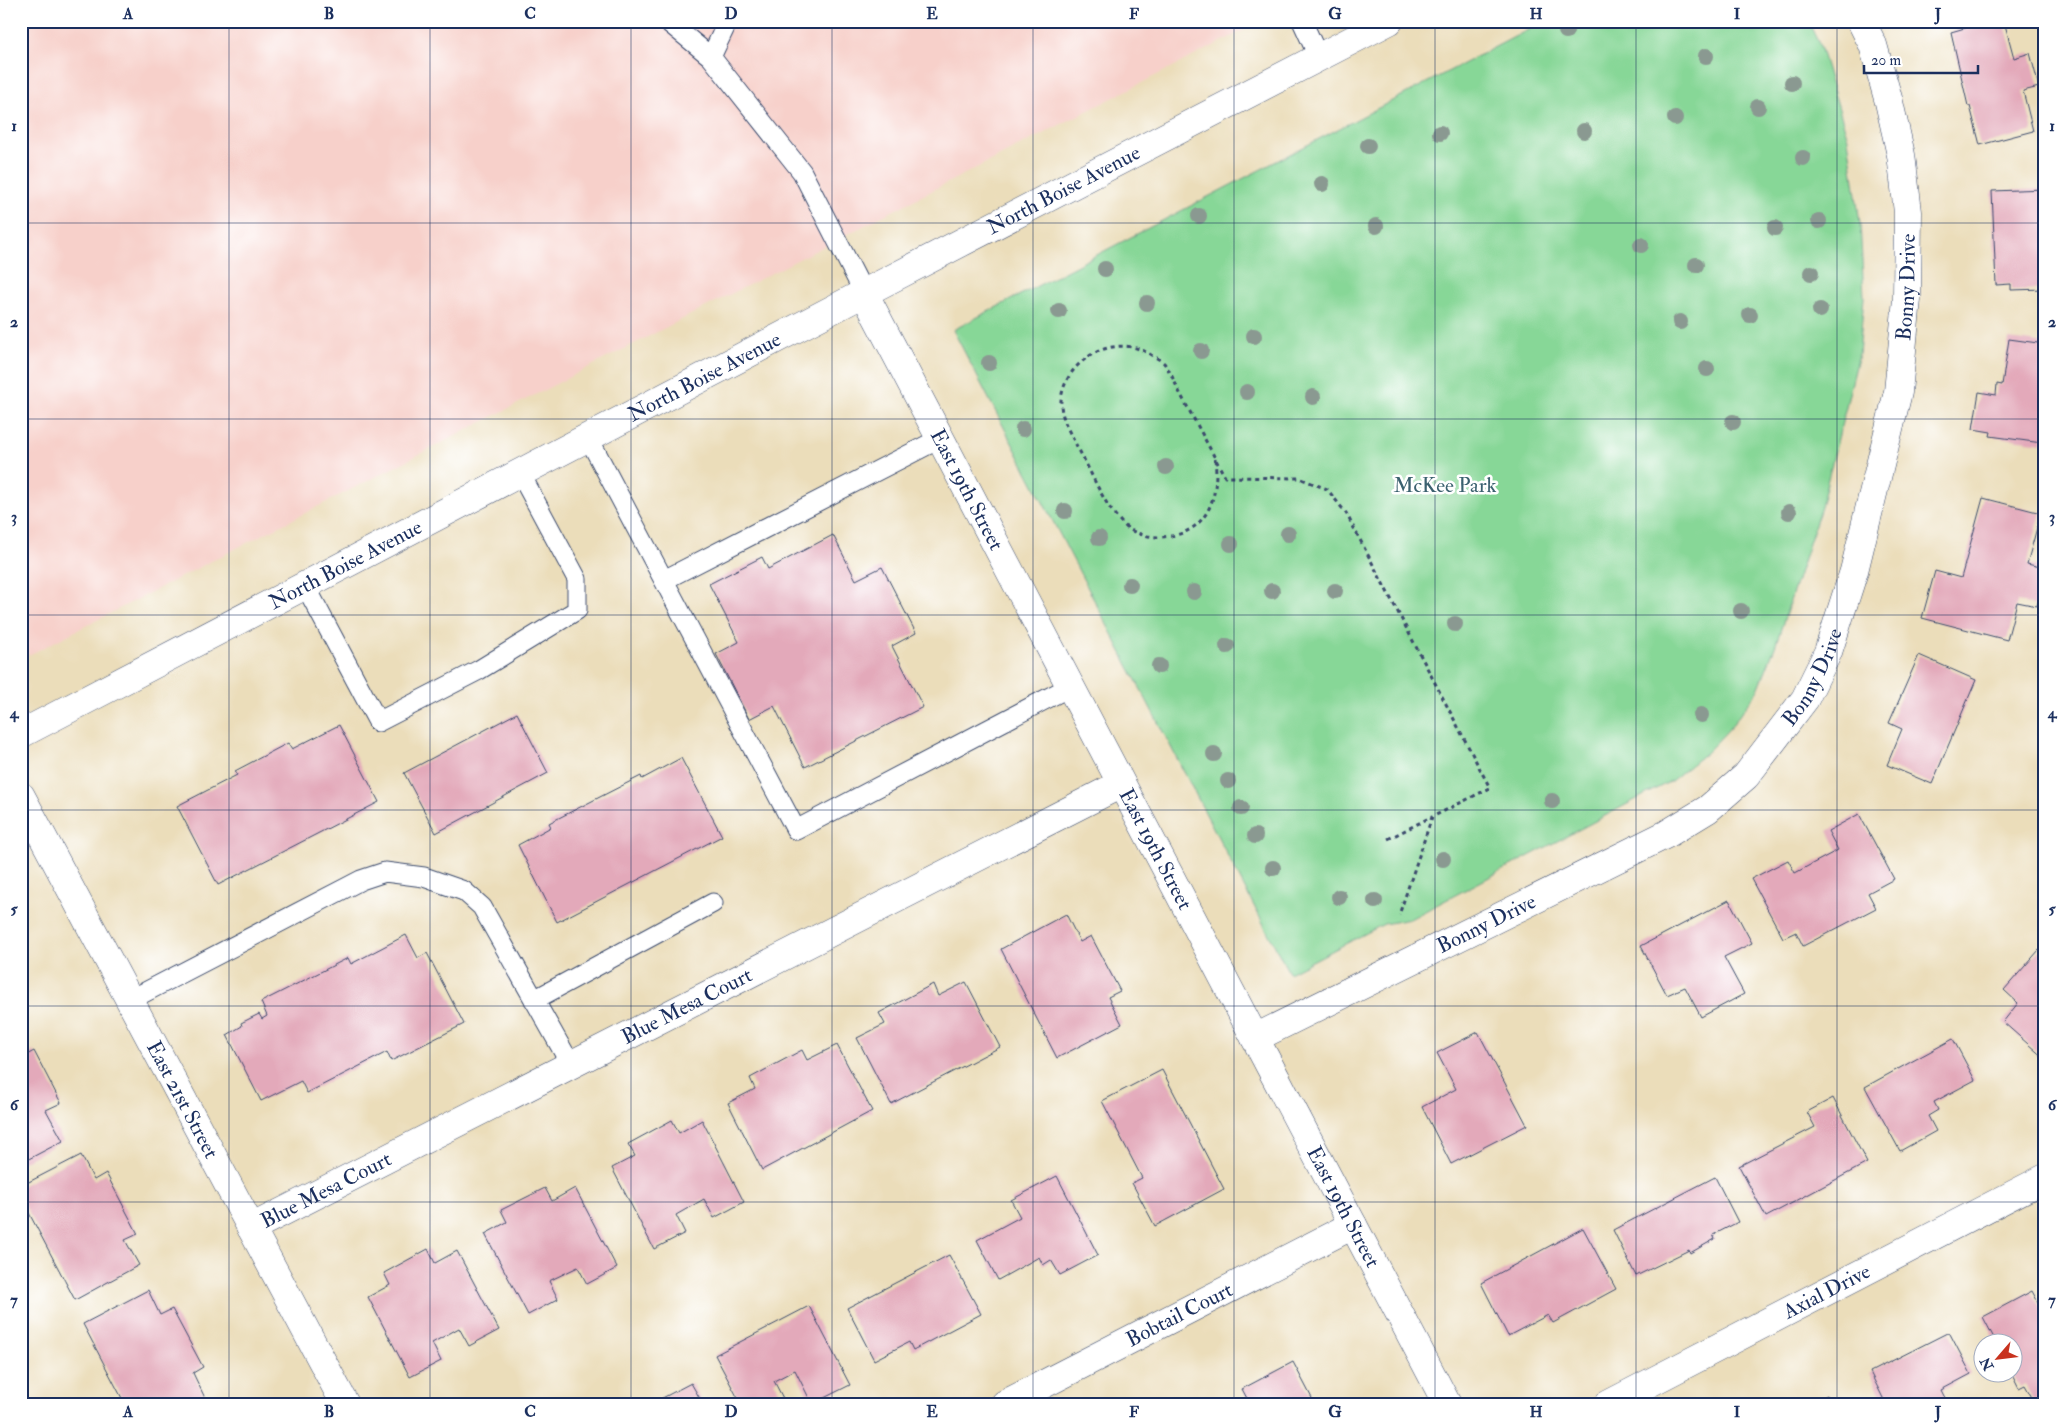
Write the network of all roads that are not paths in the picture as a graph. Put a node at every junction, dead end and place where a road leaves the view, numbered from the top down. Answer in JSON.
{"nodes":[{"id":1,"x":668,"y":21,"type":"edge"},
{"id":2,"x":728,"y":21,"type":"edge"},
{"id":3,"x":1302,"y":21,"type":"edge"},
{"id":4,"x":1389,"y":21,"type":"edge"},
{"id":5,"x":1861,"y":21,"type":"edge"},
{"id":6,"x":711,"y":57,"type":"junction"},
{"id":7,"x":1319,"y":58,"type":"junction"},
{"id":8,"x":864,"y":292,"type":"junction"},
{"id":9,"x":588,"y":437,"type":"junction"},
{"id":10,"x":940,"y":438,"type":"junction"},
{"id":11,"x":520,"y":473,"type":"junction"},
{"id":12,"x":664,"y":580,"type":"junction"},
{"id":13,"x":305,"y":585,"type":"junction"},
{"id":14,"x":1071,"y":686,"type":"junction"},
{"id":15,"x":21,"y":734,"type":"edge"},
{"id":16,"x":1121,"y":784,"type":"junction"},
{"id":17,"x":21,"y":796,"type":"edge"},
{"id":18,"x":713,"y":902,"type":"dead end"},
{"id":19,"x":130,"y":1000,"type":"junction"},
{"id":20,"x":534,"y":1000,"type":"junction"},
{"id":21,"x":1255,"y":1038,"type":"junction"},
{"id":22,"x":571,"y":1065,"type":"junction"},
{"id":23,"x":2045,"y":1178,"type":"edge"},
{"id":24,"x":1353,"y":1225,"type":"junction"},
{"id":25,"x":251,"y":1228,"type":"junction"},
{"id":26,"x":344,"y":1404,"type":"edge"},
{"id":27,"x":1005,"y":1404,"type":"edge"},
{"id":28,"x":1446,"y":1404,"type":"edge"},
{"id":29,"x":1609,"y":1404,"type":"edge"}],
"edges":[{"from":1,"to":6,"type":"lane"},
{"from":2,"to":6,"type":"lane"},
{"from":3,"to":7,"type":"lane"},
{"from":4,"to":7,"type":"street","name":"North Boise Avenue"},
{"from":5,"to":21,"type":"street","name":"Bonny Drive"},
{"from":6,"to":8,"type":"lane"},
{"from":7,"to":8,"type":"street","name":"North Boise Avenue"},
{"from":8,"to":9,"type":"street","name":"North Boise Avenue"},
{"from":8,"to":10,"type":"street","name":"East 19th Street"},
{"from":9,"to":11,"type":"street","name":"North Boise Avenue"},
{"from":9,"to":12,"type":"lane"},
{"from":10,"to":12,"type":"lane"},
{"from":10,"to":14,"type":"street","name":"East 19th Street"},
{"from":11,"to":13,"type":"street","name":"North Boise Avenue"},
{"from":11,"to":13,"type":"lane"},
{"from":12,"to":14,"type":"lane"},
{"from":13,"to":15,"type":"street","name":"North Boise Avenue"},
{"from":14,"to":16,"type":"street","name":"East 19th Street"},
{"from":16,"to":21,"type":"street","name":"East 19th Street"},
{"from":16,"to":22,"type":"street","name":"Blue Mesa Court"},
{"from":17,"to":19,"type":"street","name":"East 21st Street"},
{"from":18,"to":20,"type":"lane"},
{"from":19,"to":20,"type":"lane"},
{"from":19,"to":25,"type":"street","name":"East 21st Street"},
{"from":20,"to":22,"type":"lane"},
{"from":21,"to":24,"type":"street","name":"East 19th Street"},
{"from":22,"to":25,"type":"street","name":"Blue Mesa Court"},
{"from":23,"to":29,"type":"street","name":"Axial Drive"},
{"from":24,"to":27,"type":"street","name":"Bobtail Court"},
{"from":24,"to":28,"type":"street","name":"East 19th Street"},
{"from":25,"to":26,"type":"street","name":"East 21st Street"}]}
